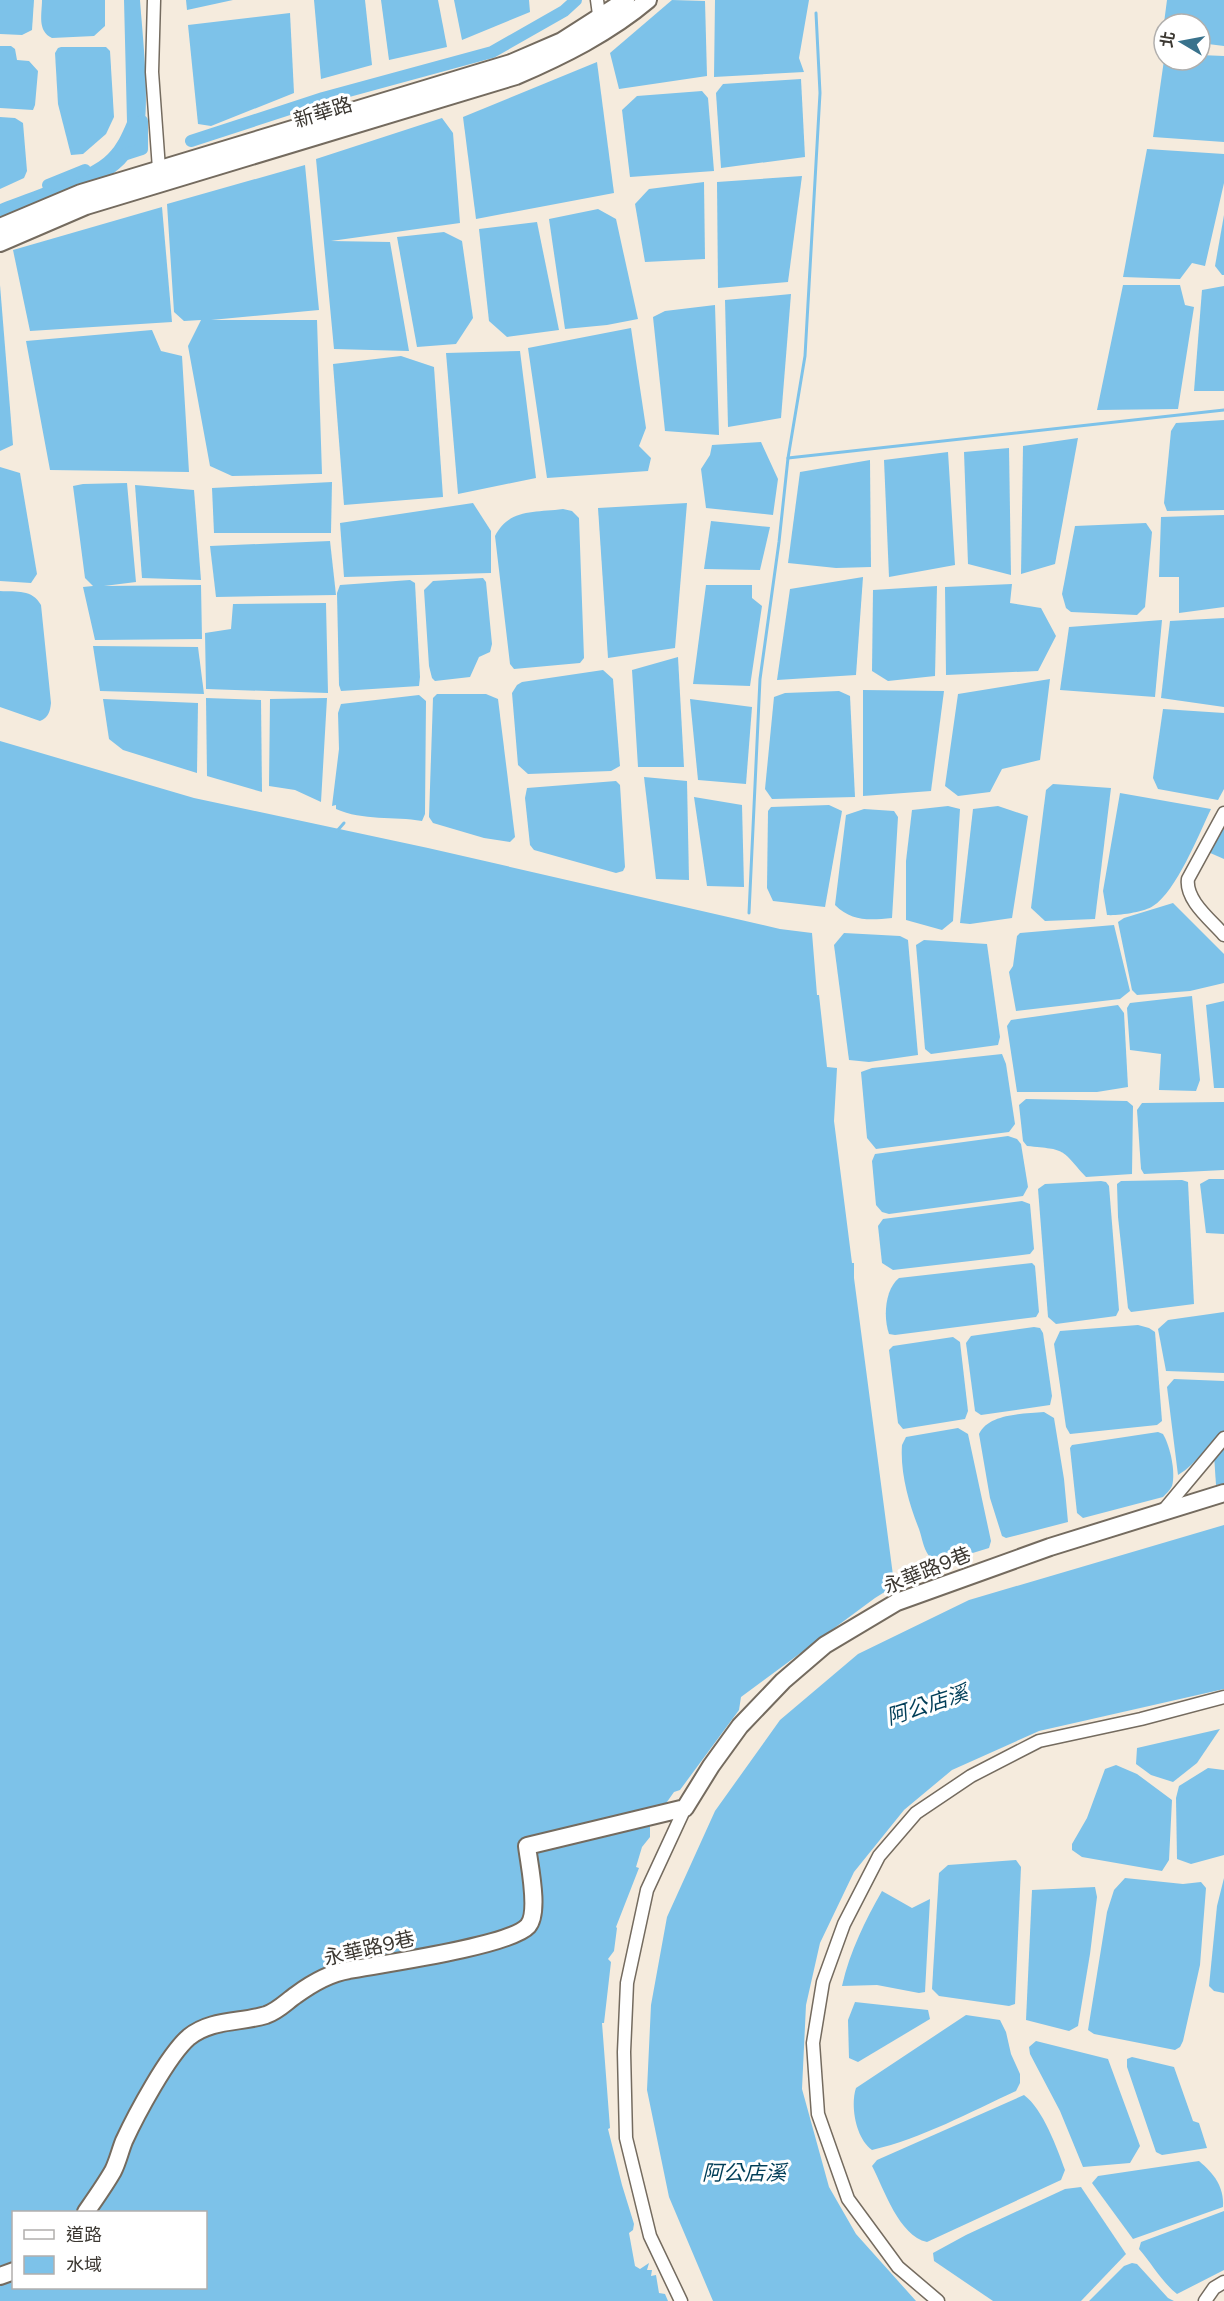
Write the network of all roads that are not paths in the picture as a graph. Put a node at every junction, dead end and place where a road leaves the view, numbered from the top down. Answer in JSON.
{"nodes":[{"id":1,"x":154,"y":0,"type":"edge"},
{"id":2,"x":626,"y":0,"type":"edge"},
{"id":3,"x":648,"y":0,"type":"edge"},
{"id":4,"x":598,"y":8,"type":"edge"},
{"id":5,"x":598,"y":34,"type":"junction"},
{"id":6,"x":159,"y":169,"type":"junction"},
{"id":7,"x":0,"y":227,"type":"edge"},
{"id":8,"x":0,"y":243,"type":"edge"},
{"id":9,"x":1224,"y":813,"type":"edge"},
{"id":10,"x":1224,"y":935,"type":"edge"},
{"id":11,"x":1224,"y":1438,"type":"edge"},
{"id":12,"x":1224,"y":1493,"type":"edge"},
{"id":13,"x":1163,"y":1511,"type":"junction"},
{"id":14,"x":1224,"y":1697,"type":"edge"},
{"id":15,"x":685,"y":1809,"type":"junction"},
{"id":16,"x":87,"y":2211,"type":"edge"},
{"id":17,"x":1224,"y":2282,"type":"edge"},
{"id":18,"x":681,"y":2301,"type":"edge"},
{"id":19,"x":938,"y":2301,"type":"edge"},
{"id":20,"x":1205,"y":2301,"type":"edge"}],
"edges":[{"from":1,"to":6,"type":"street"},
{"from":2,"to":4,"type":"street","name":"新華路"},
{"from":3,"to":5,"type":"street","name":"新華路"},
{"from":4,"to":5,"type":"street"},
{"from":4,"to":6,"type":"street","name":"新華路"},
{"from":5,"to":8,"type":"street","name":"新華路"},
{"from":6,"to":7,"type":"street","name":"新華路"},
{"from":9,"to":10,"type":"street"},
{"from":11,"to":13,"type":"street"},
{"from":12,"to":13,"type":"street","name":"永華路9巷"},
{"from":13,"to":15,"type":"street","name":"永華路9巷"},
{"from":14,"to":19,"type":"street"},
{"from":15,"to":16,"type":"street","name":"永華路9巷"},
{"from":15,"to":18,"type":"street","name":"永華路9巷"},
{"from":17,"to":20,"type":"street"}]}
